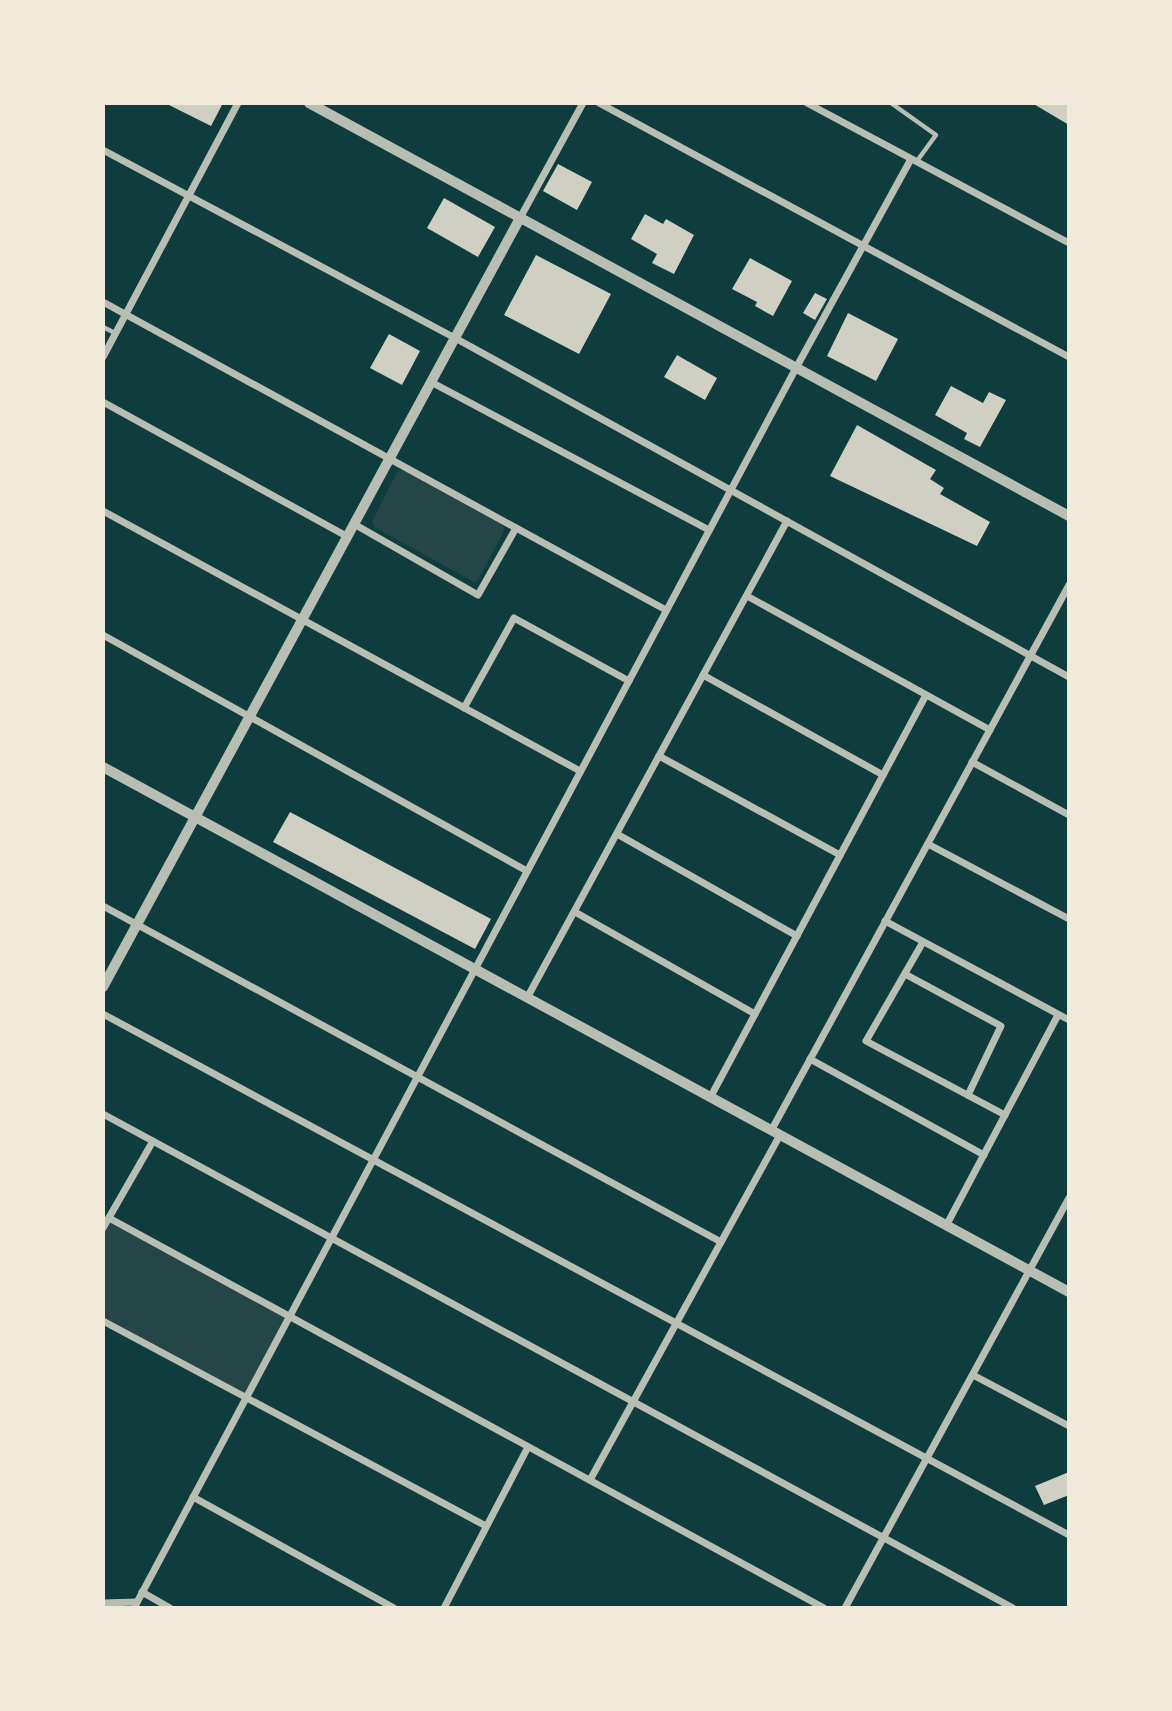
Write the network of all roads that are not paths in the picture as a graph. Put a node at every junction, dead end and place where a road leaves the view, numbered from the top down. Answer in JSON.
{"nodes":[{"id":1,"x":238,"y":103,"type":"edge"},
{"id":2,"x":309,"y":103,"type":"edge"},
{"id":3,"x":583,"y":103,"type":"edge"},
{"id":4,"x":600,"y":103,"type":"edge"},
{"id":5,"x":807,"y":103,"type":"edge"},
{"id":6,"x":891,"y":103,"type":"edge"},
{"id":7,"x":103,"y":150,"type":"edge"},
{"id":8,"x":914,"y":160,"type":"junction"},
{"id":9,"x":189,"y":196,"type":"junction"},
{"id":10,"x":520,"y":218,"type":"junction"},
{"id":11,"x":1069,"y":243,"type":"edge"},
{"id":12,"x":863,"y":246,"type":"junction"},
{"id":13,"x":103,"y":302,"type":"edge"},
{"id":14,"x":126,"y":315,"type":"junction"},
{"id":15,"x":103,"y":327,"type":"edge"},
{"id":16,"x":116,"y":334,"type":"junction"},
{"id":17,"x":455,"y":338,"type":"junction"},
{"id":18,"x":103,"y":357,"type":"edge"},
{"id":19,"x":1069,"y":357,"type":"edge"},
{"id":20,"x":796,"y":369,"type":"junction"},
{"id":21,"x":431,"y":382,"type":"junction"},
{"id":22,"x":103,"y":402,"type":"edge"},
{"id":23,"x":390,"y":459,"type":"junction"},
{"id":24,"x":731,"y":490,"type":"junction"},
{"id":25,"x":103,"y":511,"type":"edge"},
{"id":26,"x":1069,"y":516,"type":"edge"},
{"id":27,"x":787,"y":521,"type":"junction"},
{"id":28,"x":354,"y":524,"type":"junction"},
{"id":29,"x":516,"y":528,"type":"junction"},
{"id":30,"x":709,"y":530,"type":"junction"},
{"id":31,"x":348,"y":537,"type":"junction"},
{"id":32,"x":1069,"y":586,"type":"edge"},
{"id":33,"x":747,"y":596,"type":"junction"},
{"id":34,"x":667,"y":610,"type":"junction"},
{"id":35,"x":303,"y":619,"type":"junction"},
{"id":36,"x":103,"y":635,"type":"edge"},
{"id":37,"x":1030,"y":656,"type":"junction"},
{"id":38,"x":704,"y":675,"type":"junction"},
{"id":39,"x":1069,"y":677,"type":"edge"},
{"id":40,"x":629,"y":681,"type":"junction"},
{"id":41,"x":926,"y":695,"type":"junction"},
{"id":42,"x":464,"y":708,"type":"junction"},
{"id":43,"x":249,"y":716,"type":"junction"},
{"id":44,"x":989,"y":730,"type":"junction"},
{"id":45,"x":659,"y":756,"type":"junction"},
{"id":46,"x":972,"y":762,"type":"junction"},
{"id":47,"x":103,"y":767,"type":"edge"},
{"id":48,"x":580,"y":771,"type":"junction"},
{"id":49,"x":883,"y":775,"type":"junction"},
{"id":50,"x":1069,"y":815,"type":"edge"},
{"id":51,"x":195,"y":818,"type":"junction"},
{"id":52,"x":617,"y":834,"type":"junction"},
{"id":53,"x":928,"y":844,"type":"junction"},
{"id":54,"x":840,"y":855,"type":"junction"},
{"id":55,"x":527,"y":871,"type":"junction"},
{"id":56,"x":103,"y":906,"type":"edge"},
{"id":57,"x":575,"y":912,"type":"junction"},
{"id":58,"x":1069,"y":919,"type":"edge"},
{"id":59,"x":885,"y":921,"type":"junction"},
{"id":60,"x":137,"y":925,"type":"junction"},
{"id":61,"x":797,"y":936,"type":"junction"},
{"id":62,"x":923,"y":942,"type":"junction"},
{"id":63,"x":474,"y":970,"type":"junction"},
{"id":64,"x":905,"y":974,"type":"junction"},
{"id":65,"x":103,"y":987,"type":"edge"},
{"id":66,"x":527,"y":998,"type":"junction"},
{"id":67,"x":103,"y":1014,"type":"edge"},
{"id":68,"x":755,"y":1014,"type":"junction"},
{"id":69,"x":1059,"y":1015,"type":"junction"},
{"id":70,"x":1069,"y":1020,"type":"edge"},
{"id":71,"x":810,"y":1059,"type":"junction"},
{"id":72,"x":417,"y":1077,"type":"junction"},
{"id":73,"x":968,"y":1095,"type":"junction"},
{"id":74,"x":710,"y":1098,"type":"junction"},
{"id":75,"x":103,"y":1114,"type":"edge"},
{"id":76,"x":1005,"y":1115,"type":"junction"},
{"id":77,"x":775,"y":1133,"type":"junction"},
{"id":78,"x":153,"y":1142,"type":"junction"},
{"id":79,"x":984,"y":1155,"type":"junction"},
{"id":80,"x":373,"y":1160,"type":"junction"},
{"id":81,"x":1069,"y":1198,"type":"edge"},
{"id":82,"x":109,"y":1218,"type":"junction"},
{"id":83,"x":946,"y":1226,"type":"junction"},
{"id":84,"x":103,"y":1228,"type":"edge"},
{"id":85,"x":331,"y":1238,"type":"junction"},
{"id":86,"x":721,"y":1242,"type":"junction"},
{"id":87,"x":1029,"y":1270,"type":"junction"},
{"id":88,"x":1069,"y":1292,"type":"edge"},
{"id":89,"x":289,"y":1316,"type":"junction"},
{"id":90,"x":103,"y":1321,"type":"edge"},
{"id":91,"x":676,"y":1323,"type":"junction"},
{"id":92,"x":973,"y":1375,"type":"junction"},
{"id":93,"x":246,"y":1398,"type":"junction"},
{"id":94,"x":633,"y":1402,"type":"junction"},
{"id":95,"x":1069,"y":1426,"type":"edge"},
{"id":96,"x":528,"y":1447,"type":"junction"},
{"id":97,"x":927,"y":1458,"type":"junction"},
{"id":98,"x":590,"y":1480,"type":"junction"},
{"id":99,"x":193,"y":1497,"type":"junction"},
{"id":100,"x":486,"y":1526,"type":"junction"},
{"id":101,"x":1068,"y":1533,"type":"edge"},
{"id":102,"x":884,"y":1538,"type":"junction"},
{"id":103,"x":142,"y":1592,"type":"junction"},
{"id":104,"x":103,"y":1603,"type":"edge"},
{"id":105,"x":135,"y":1605,"type":"edge"},
{"id":106,"x":170,"y":1608,"type":"edge"},
{"id":107,"x":394,"y":1608,"type":"edge"},
{"id":108,"x":444,"y":1608,"type":"edge"},
{"id":109,"x":824,"y":1608,"type":"edge"},
{"id":110,"x":845,"y":1608,"type":"edge"},
{"id":111,"x":1013,"y":1608,"type":"edge"}],
"edges":[{"from":1,"to":9,"type":"street"},
{"from":2,"to":10,"type":"street"},
{"from":3,"to":10,"type":"street"},
{"from":4,"to":12,"type":"street"},
{"from":5,"to":8,"type":"street"},
{"from":6,"to":8,"type":"lane"},
{"from":7,"to":9,"type":"street"},
{"from":8,"to":11,"type":"street"},
{"from":8,"to":12,"type":"street"},
{"from":9,"to":14,"type":"street"},
{"from":9,"to":17,"type":"street"},
{"from":10,"to":17,"type":"street"},
{"from":10,"to":20,"type":"street"},
{"from":12,"to":19,"type":"street"},
{"from":12,"to":20,"type":"street"},
{"from":13,"to":14,"type":"street"},
{"from":14,"to":16,"type":"street"},
{"from":14,"to":23,"type":"street"},
{"from":15,"to":16,"type":"lane"},
{"from":16,"to":18,"type":"street"},
{"from":17,"to":21,"type":"street"},
{"from":17,"to":24,"type":"street"},
{"from":20,"to":24,"type":"street"},
{"from":20,"to":26,"type":"street"},
{"from":21,"to":23,"type":"street"},
{"from":21,"to":30,"type":"street"},
{"from":22,"to":31,"type":"street"},
{"from":23,"to":28,"type":"street"},
{"from":23,"to":29,"type":"street"},
{"from":24,"to":27,"type":"street"},
{"from":24,"to":30,"type":"street"},
{"from":25,"to":35,"type":"street"},
{"from":27,"to":33,"type":"street"},
{"from":27,"to":37,"type":"street"},
{"from":28,"to":29,"type":"street"},
{"from":28,"to":31,"type":"street"},
{"from":29,"to":34,"type":"street"},
{"from":30,"to":34,"type":"street"},
{"from":31,"to":35,"type":"street"},
{"from":32,"to":37,"type":"street"},
{"from":33,"to":38,"type":"street"},
{"from":33,"to":41,"type":"street"},
{"from":34,"to":40,"type":"street"},
{"from":35,"to":42,"type":"street"},
{"from":35,"to":43,"type":"street"},
{"from":36,"to":43,"type":"street"},
{"from":37,"to":39,"type":"street"},
{"from":37,"to":44,"type":"street"},
{"from":38,"to":45,"type":"street"},
{"from":38,"to":49,"type":"street"},
{"from":40,"to":42,"type":"street"},
{"from":40,"to":48,"type":"street"},
{"from":41,"to":44,"type":"street"},
{"from":41,"to":49,"type":"street"},
{"from":42,"to":48,"type":"street"},
{"from":43,"to":51,"type":"street"},
{"from":43,"to":55,"type":"street"},
{"from":44,"to":46,"type":"street"},
{"from":45,"to":52,"type":"street"},
{"from":45,"to":54,"type":"street"},
{"from":46,"to":50,"type":"street"},
{"from":46,"to":53,"type":"street"},
{"from":47,"to":51,"type":"street"},
{"from":48,"to":55,"type":"street"},
{"from":49,"to":54,"type":"street"},
{"from":51,"to":60,"type":"street"},
{"from":51,"to":63,"type":"street"},
{"from":52,"to":57,"type":"street"},
{"from":52,"to":61,"type":"street"},
{"from":53,"to":58,"type":"street"},
{"from":53,"to":59,"type":"street"},
{"from":54,"to":61,"type":"street"},
{"from":55,"to":63,"type":"street"},
{"from":56,"to":60,"type":"street"},
{"from":57,"to":66,"type":"street"},
{"from":57,"to":68,"type":"street"},
{"from":59,"to":62,"type":"street"},
{"from":59,"to":71,"type":"street"},
{"from":60,"to":65,"type":"street"},
{"from":60,"to":72,"type":"street"},
{"from":61,"to":68,"type":"street"},
{"from":62,"to":64,"type":"street"},
{"from":62,"to":69,"type":"street"},
{"from":63,"to":66,"type":"street"},
{"from":63,"to":72,"type":"street"},
{"from":64,"to":73,"type":"street"},
{"from":64,"to":73,"type":"street"},
{"from":66,"to":74,"type":"street"},
{"from":67,"to":80,"type":"street"},
{"from":68,"to":74,"type":"street"},
{"from":69,"to":70,"type":"street"},
{"from":69,"to":76,"type":"street"},
{"from":71,"to":77,"type":"street"},
{"from":71,"to":79,"type":"street"},
{"from":72,"to":80,"type":"street"},
{"from":72,"to":86,"type":"street"},
{"from":73,"to":76,"type":"street"},
{"from":74,"to":77,"type":"street"},
{"from":75,"to":78,"type":"street"},
{"from":76,"to":79,"type":"street"},
{"from":77,"to":83,"type":"street"},
{"from":77,"to":86,"type":"street"},
{"from":78,"to":82,"type":"street"},
{"from":78,"to":85,"type":"street"},
{"from":79,"to":83,"type":"street"},
{"from":80,"to":85,"type":"street"},
{"from":80,"to":91,"type":"street"},
{"from":81,"to":87,"type":"street"},
{"from":82,"to":84,"type":"street"},
{"from":82,"to":89,"type":"street"},
{"from":83,"to":87,"type":"street"},
{"from":85,"to":89,"type":"street"},
{"from":85,"to":94,"type":"street"},
{"from":86,"to":91,"type":"street"},
{"from":87,"to":88,"type":"street"},
{"from":87,"to":92,"type":"street"},
{"from":89,"to":93,"type":"street"},
{"from":89,"to":96,"type":"street"},
{"from":90,"to":93,"type":"street"},
{"from":91,"to":94,"type":"street"},
{"from":91,"to":97,"type":"street"},
{"from":92,"to":95,"type":"street"},
{"from":92,"to":97,"type":"street"},
{"from":93,"to":99,"type":"street"},
{"from":93,"to":100,"type":"street"},
{"from":94,"to":98,"type":"street"},
{"from":94,"to":102,"type":"street"},
{"from":96,"to":98,"type":"street"},
{"from":96,"to":100,"type":"street"},
{"from":97,"to":101,"type":"street"},
{"from":97,"to":102,"type":"street"},
{"from":98,"to":109,"type":"street"},
{"from":99,"to":103,"type":"street"},
{"from":99,"to":107,"type":"street"},
{"from":100,"to":108,"type":"street"},
{"from":102,"to":110,"type":"street"},
{"from":102,"to":111,"type":"street"},
{"from":103,"to":105,"type":"street"},
{"from":103,"to":106,"type":"street"},
{"from":104,"to":105,"type":"street"}]}
